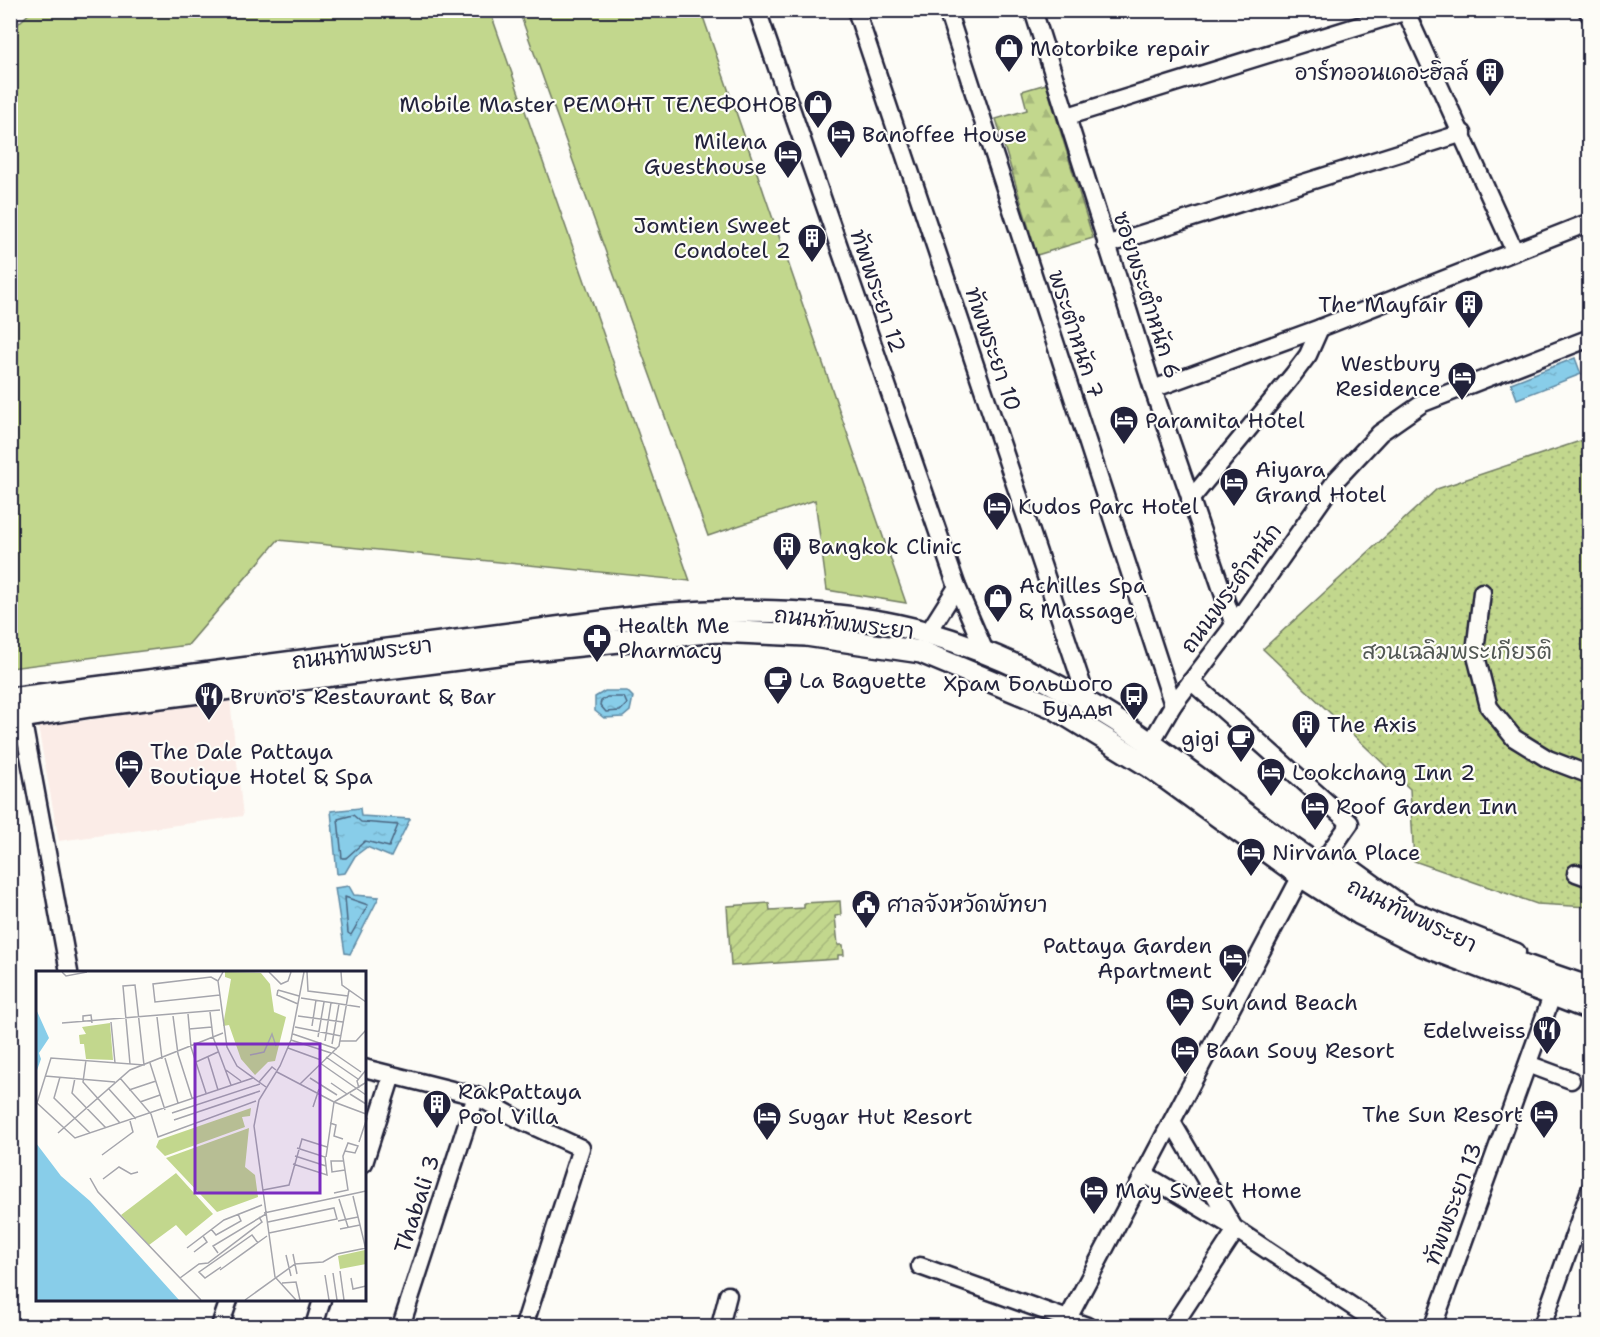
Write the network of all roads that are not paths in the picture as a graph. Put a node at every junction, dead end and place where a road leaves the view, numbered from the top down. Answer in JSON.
{"nodes":[{"id":1,"x":757,"y":10,"type":"edge"},
{"id":2,"x":856,"y":10,"type":"edge"},
{"id":3,"x":947,"y":10,"type":"edge"},
{"id":4,"x":1033,"y":10,"type":"edge"},
{"id":5,"x":1587,"y":10,"type":"edge"},
{"id":6,"x":1408,"y":11,"type":"edge"},
{"id":7,"x":1590,"y":15,"type":"edge"},
{"id":8,"x":1068,"y":116,"type":"junction"},
{"id":9,"x":1463,"y":133,"type":"junction"},
{"id":10,"x":1590,"y":222,"type":"edge"},
{"id":11,"x":1107,"y":245,"type":"junction"},
{"id":12,"x":1515,"y":250,"type":"junction"},
{"id":13,"x":1320,"y":328,"type":"junction"},
{"id":14,"x":1590,"y":338,"type":"edge"},
{"id":15,"x":1153,"y":389,"type":"junction"},
{"id":16,"x":1190,"y":500,"type":"junction"},
{"id":17,"x":957,"y":587,"type":"junction"},
{"id":18,"x":1482,"y":592,"type":"dead end"},
{"id":19,"x":831,"y":616,"type":"junction"},
{"id":20,"x":807,"y":625,"type":"junction"},
{"id":21,"x":1234,"y":625,"type":"junction"},
{"id":22,"x":928,"y":633,"type":"junction"},
{"id":23,"x":828,"y":639,"type":"junction"},
{"id":24,"x":511,"y":643,"type":"junction"},
{"id":25,"x":986,"y":654,"type":"junction"},
{"id":26,"x":1191,"y":681,"type":"junction"},
{"id":27,"x":1062,"y":687,"type":"junction"},
{"id":28,"x":10,"y":699,"type":"edge"},
{"id":29,"x":1088,"y":702,"type":"junction"},
{"id":30,"x":1173,"y":705,"type":"junction"},
{"id":31,"x":1053,"y":707,"type":"junction"},
{"id":32,"x":16,"y":718,"type":"edge"},
{"id":33,"x":1146,"y":752,"type":"junction"},
{"id":34,"x":1590,"y":775,"type":"edge"},
{"id":35,"x":1317,"y":865,"type":"junction"},
{"id":36,"x":69,"y":971,"type":"edge"},
{"id":37,"x":1590,"y":988,"type":"edge"},
{"id":38,"x":1552,"y":996,"type":"junction"},
{"id":39,"x":1590,"y":1008,"type":"edge"},
{"id":40,"x":1528,"y":1064,"type":"junction"},
{"id":41,"x":366,"y":1068,"type":"edge"},
{"id":42,"x":392,"y":1075,"type":"junction"},
{"id":43,"x":1571,"y":1080,"type":"dead end"},
{"id":44,"x":476,"y":1096,"type":"junction"},
{"id":45,"x":1172,"y":1122,"type":"junction"},
{"id":46,"x":366,"y":1157,"type":"edge"},
{"id":47,"x":1146,"y":1175,"type":"junction"},
{"id":48,"x":1590,"y":1190,"type":"edge"},
{"id":49,"x":1235,"y":1229,"type":"junction"},
{"id":50,"x":920,"y":1266,"type":"dead end"},
{"id":51,"x":728,"y":1295,"type":"dead end"},
{"id":52,"x":228,"y":1301,"type":"edge"},
{"id":53,"x":321,"y":1301,"type":"edge"},
{"id":54,"x":1066,"y":1323,"type":"edge"},
{"id":55,"x":220,"y":1326,"type":"edge"},
{"id":56,"x":314,"y":1326,"type":"edge"},
{"id":57,"x":401,"y":1326,"type":"edge"},
{"id":58,"x":524,"y":1326,"type":"edge"},
{"id":59,"x":720,"y":1326,"type":"edge"},
{"id":60,"x":1088,"y":1326,"type":"edge"},
{"id":61,"x":1173,"y":1326,"type":"edge"},
{"id":62,"x":1382,"y":1326,"type":"edge"},
{"id":63,"x":1433,"y":1326,"type":"edge"},
{"id":64,"x":1542,"y":1326,"type":"edge"}],
"edges":[{"from":1,"to":17,"type":"street","name":"ทัพพระยา 12"},
{"from":2,"to":29,"type":"street","name":"ทัพพระยา 10"},
{"from":3,"to":30,"type":"street","name":"พระตำหนัก 7"},
{"from":4,"to":8,"type":"street","name":"ซอยพระตำหนัก 6"},
{"from":5,"to":7,"type":"street"},
{"from":6,"to":8,"type":"street"},
{"from":6,"to":9,"type":"street"},
{"from":8,"to":11,"type":"street","name":"ซอยพระตำหนัก 6"},
{"from":9,"to":11,"type":"street"},
{"from":9,"to":12,"type":"street"},
{"from":10,"to":12,"type":"street"},
{"from":11,"to":15,"type":"street","name":"ซอยพระตำหนัก 6"},
{"from":12,"to":13,"type":"street"},
{"from":13,"to":15,"type":"street"},
{"from":13,"to":16,"type":"street"},
{"from":14,"to":21,"type":"street","name":"ถนนพระตำหนัก"},
{"from":15,"to":16,"type":"street","name":"ซอยพระตำหนัก 6"},
{"from":16,"to":21,"type":"street","name":"ซอยพระตำหนัก 6"},
{"from":17,"to":22,"type":"street"},
{"from":17,"to":25,"type":"street","name":"ทัพพระยา 12"},
{"from":18,"to":34,"type":"street"},
{"from":19,"to":20,"type":"main road","name":"ถนนทัพพระยา"},
{"from":19,"to":22,"type":"main road","name":"ถนนทัพพระยา"},
{"from":19,"to":23,"type":"street"},
{"from":20,"to":23,"type":"main road","name":"ถนนทัพพระยา"},
{"from":20,"to":24,"type":"main road","name":"ถนนทัพพระยา"},
{"from":21,"to":26,"type":"street","name":"ถนนพระตำหนัก"},
{"from":22,"to":25,"type":"main road","name":"ถนนทัพพระยา"},
{"from":23,"to":31,"type":"main road","name":"ถนนทัพพระยา"},
{"from":24,"to":28,"type":"main road","name":"ถนนทัพพระยา"},
{"from":24,"to":32,"type":"main road","name":"ถนนทัพพระยา"},
{"from":25,"to":27,"type":"main road","name":"ถนนทัพพระยา"},
{"from":26,"to":30,"type":"street","name":"ถนนพระตำหนัก"},
{"from":26,"to":35,"type":"street"},
{"from":27,"to":29,"type":"main road","name":"ถนนทัพพระยา"},
{"from":27,"to":31,"type":"street"},
{"from":29,"to":33,"type":"main road","name":"ถนนทัพพระยา"},
{"from":30,"to":33,"type":"street","name":"ถนนพระตำหนัก"},
{"from":31,"to":33,"type":"main road","name":"ถนนทัพพระยา"},
{"from":32,"to":36,"type":"street"},
{"from":33,"to":35,"type":"main road","name":"ถนนทัพพระยา"},
{"from":35,"to":37,"type":"main road","name":"ถนนทัพพระยา"},
{"from":35,"to":38,"type":"main road","name":"ถนนทัพพระยา"},
{"from":35,"to":45,"type":"street"},
{"from":38,"to":39,"type":"main road","name":"ถนนทัพพระยา"},
{"from":38,"to":40,"type":"street","name":"ทัพพระยา 13"},
{"from":40,"to":43,"type":"street"},
{"from":40,"to":63,"type":"street","name":"ทัพพระยา 13"},
{"from":41,"to":42,"type":"street"},
{"from":42,"to":44,"type":"street"},
{"from":42,"to":46,"type":"street"},
{"from":44,"to":57,"type":"street","name":"Thabali 3"},
{"from":44,"to":58,"type":"street"},
{"from":45,"to":47,"type":"street"},
{"from":45,"to":49,"type":"street"},
{"from":47,"to":49,"type":"street"},
{"from":47,"to":54,"type":"street"},
{"from":48,"to":64,"type":"street"},
{"from":49,"to":61,"type":"street"},
{"from":49,"to":62,"type":"street"},
{"from":50,"to":54,"type":"street"},
{"from":51,"to":59,"type":"street"},
{"from":52,"to":55,"type":"street"},
{"from":53,"to":56,"type":"street"},
{"from":54,"to":60,"type":"street"}]}
